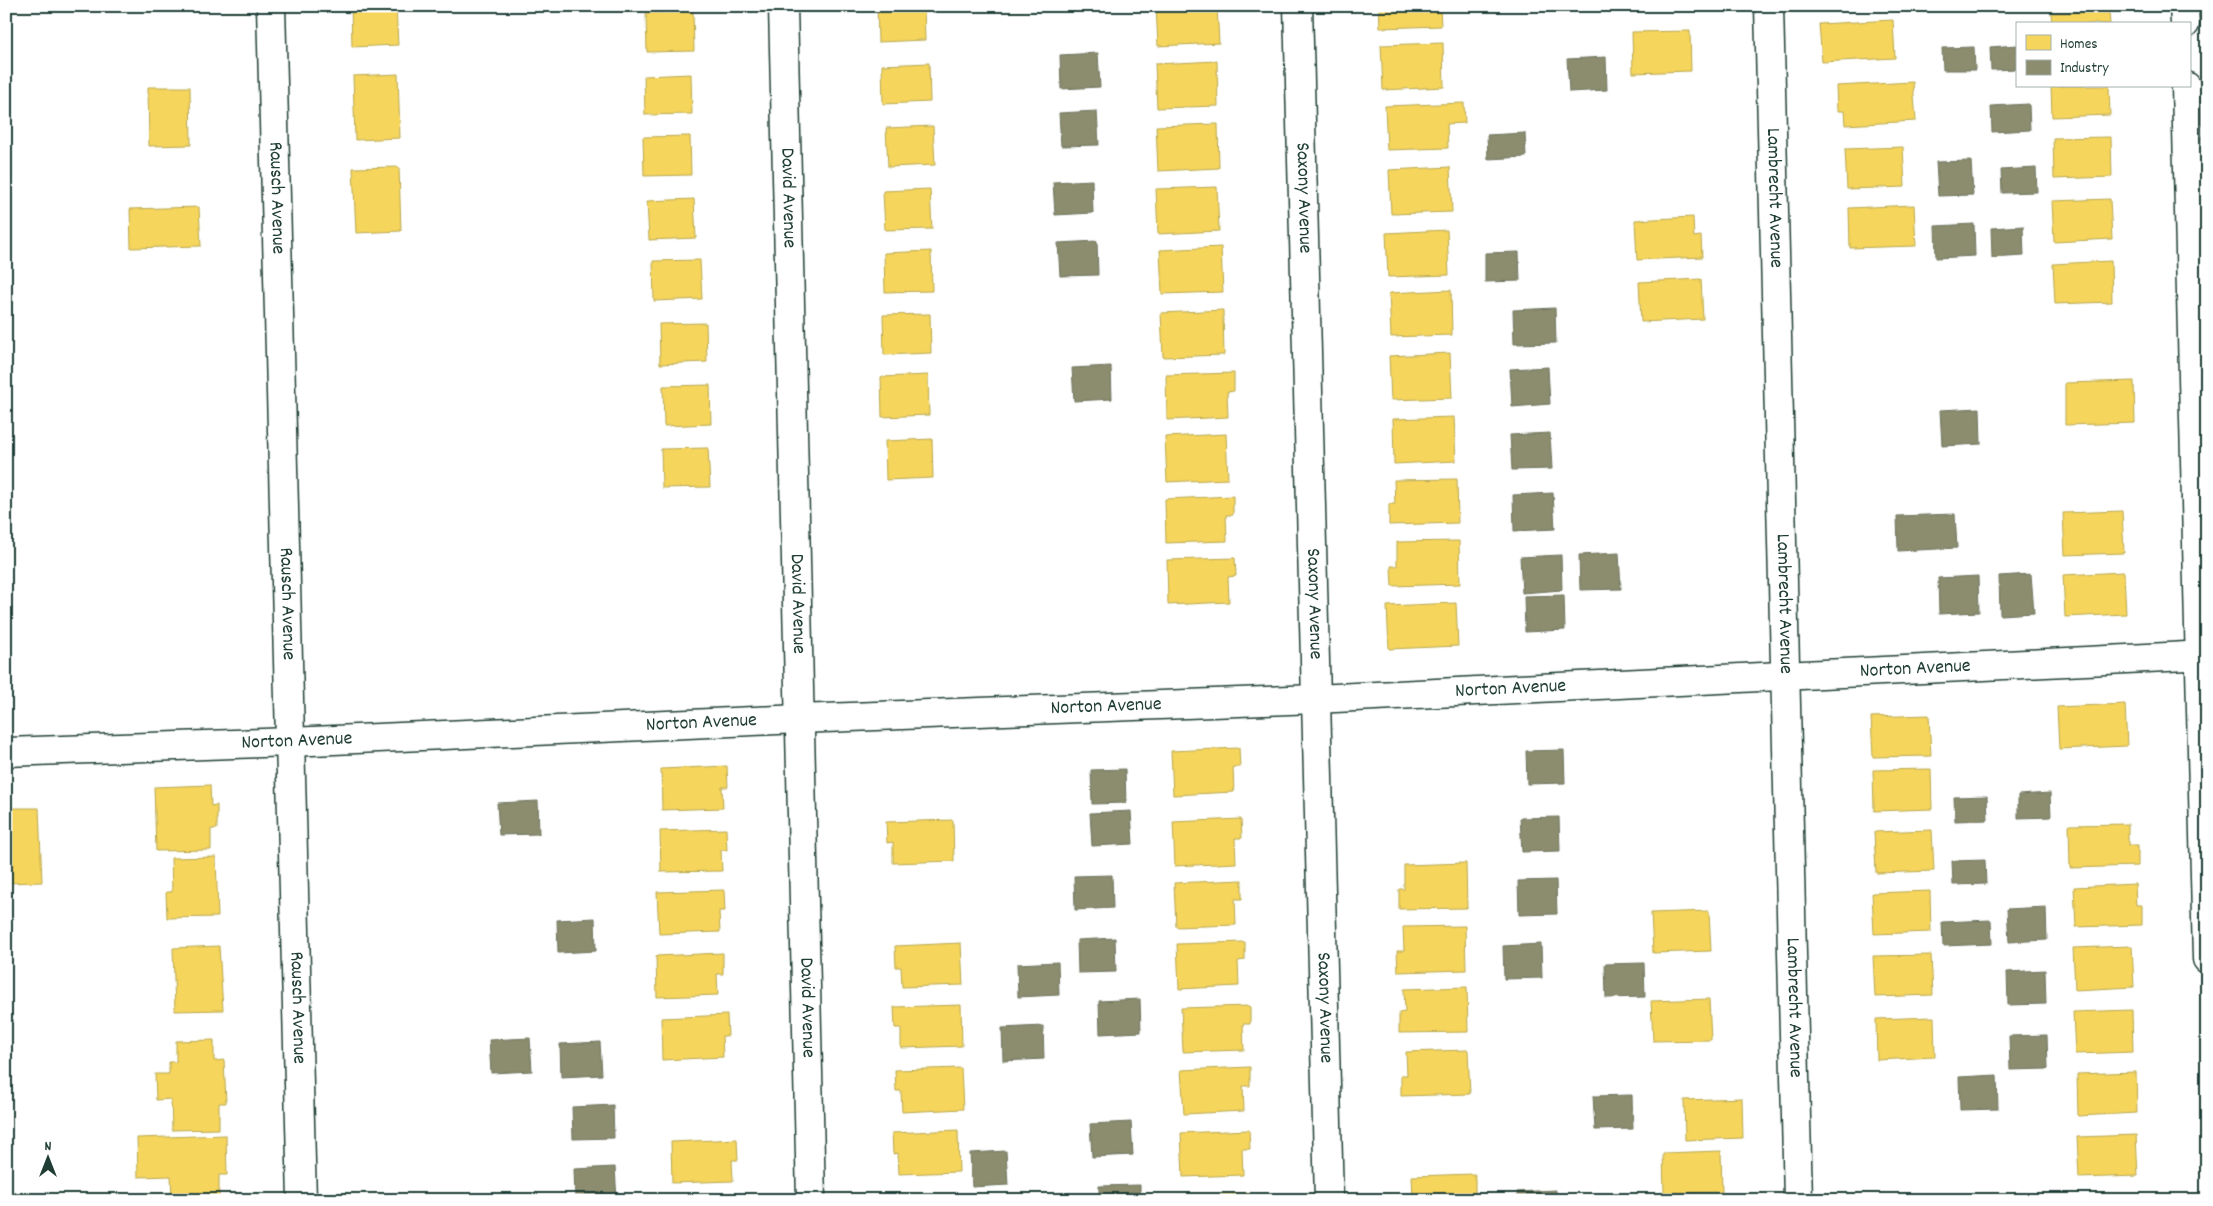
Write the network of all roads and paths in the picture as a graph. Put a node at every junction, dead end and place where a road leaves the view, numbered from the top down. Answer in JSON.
{"nodes":[{"id":1,"x":271,"y":6,"type":"edge"},
{"id":2,"x":783,"y":6,"type":"edge"},
{"id":3,"x":1298,"y":6,"type":"edge"},
{"id":4,"x":1769,"y":6,"type":"edge"},
{"id":5,"x":2184,"y":6,"type":"edge"},
{"id":6,"x":2185,"y":22,"type":"edge"},
{"id":7,"x":2186,"y":88,"type":"edge"},
{"id":8,"x":2203,"y":655,"type":"edge"},
{"id":9,"x":1785,"y":677,"type":"junction"},
{"id":10,"x":1316,"y":699,"type":"junction"},
{"id":11,"x":799,"y":719,"type":"junction"},
{"id":12,"x":290,"y":742,"type":"junction"},
{"id":13,"x":6,"y":752,"type":"edge"},
{"id":14,"x":2207,"y":959,"type":"edge"},
{"id":15,"x":302,"y":1200,"type":"edge"},
{"id":16,"x":812,"y":1200,"type":"edge"},
{"id":17,"x":1329,"y":1200,"type":"edge"},
{"id":18,"x":1798,"y":1200,"type":"edge"}],
"edges":[{"from":1,"to":12,"type":"street","name":"Rausch Avenue"},
{"from":2,"to":11,"type":"street","name":"David Avenue"},
{"from":3,"to":10,"type":"street","name":"Saxony Avenue"},
{"from":4,"to":9,"type":"street","name":"Lambrecht Avenue"},
{"from":5,"to":6,"type":"street"},
{"from":7,"to":8,"type":"street"},
{"from":8,"to":9,"type":"street","name":"Norton Avenue"},
{"from":8,"to":14,"type":"street"},
{"from":9,"to":10,"type":"street","name":"Norton Avenue"},
{"from":9,"to":18,"type":"street","name":"Lambrecht Avenue"},
{"from":10,"to":11,"type":"street","name":"Norton Avenue"},
{"from":10,"to":17,"type":"street","name":"Saxony Avenue"},
{"from":11,"to":12,"type":"street","name":"Norton Avenue"},
{"from":11,"to":16,"type":"street","name":"David Avenue"},
{"from":12,"to":13,"type":"street","name":"Norton Avenue"},
{"from":12,"to":15,"type":"street","name":"Rausch Avenue"}]}
